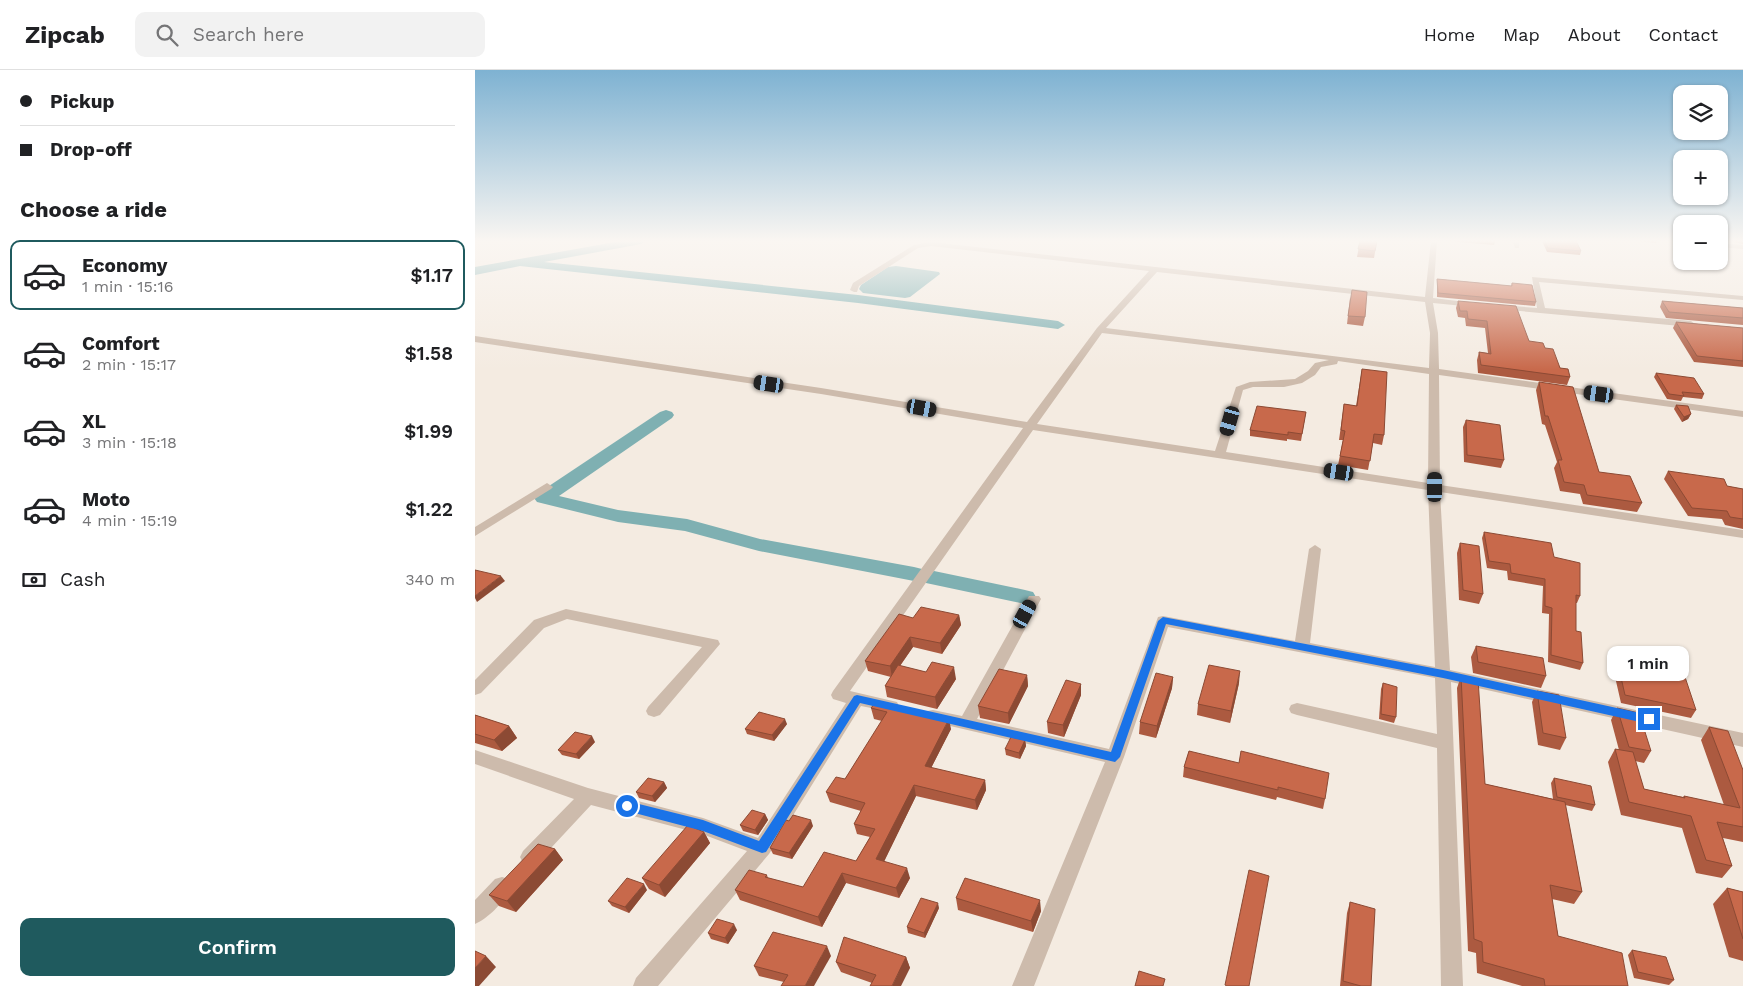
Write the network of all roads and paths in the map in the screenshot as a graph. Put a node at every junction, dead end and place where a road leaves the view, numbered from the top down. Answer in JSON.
{"nodes":[{"id":1,"x":858,"y":284,"type":"edge"},
{"id":2,"x":1142,"y":284,"type":"edge"},
{"id":3,"x":1276,"y":284,"type":"edge"},
{"id":4,"x":1430,"y":284,"type":"edge"},
{"id":5,"x":1536,"y":284,"type":"edge"},
{"id":6,"x":1587,"y":284,"type":"edge"},
{"id":7,"x":854,"y":290,"type":"dead end"},
{"id":8,"x":1743,"y":298,"type":"edge"},
{"id":9,"x":1429,"y":301,"type":"junction"},
{"id":10,"x":1486,"y":306,"type":"edge"},
{"id":11,"x":1495,"y":307,"type":"edge"},
{"id":12,"x":1542,"y":311,"type":"junction"},
{"id":13,"x":1700,"y":325,"type":"edge"},
{"id":14,"x":1100,"y":330,"type":"junction"},
{"id":15,"x":475,"y":339,"type":"edge"},
{"id":16,"x":1349,"y":360,"type":"junction"},
{"id":17,"x":1435,"y":372,"type":"junction"},
{"id":18,"x":1743,"y":414,"type":"edge"},
{"id":19,"x":1030,"y":426,"type":"junction"},
{"id":20,"x":1220,"y":454,"type":"junction"},
{"id":21,"x":547,"y":486,"type":"dead end"},
{"id":22,"x":1435,"y":487,"type":"junction"},
{"id":23,"x":475,"y":532,"type":"edge"},
{"id":24,"x":1743,"y":534,"type":"edge"},
{"id":25,"x":1315,"y":549,"type":"dead end"},
{"id":26,"x":1034,"y":599,"type":"dead end"},
{"id":27,"x":1302,"y":647,"type":"junction"},
{"id":28,"x":1443,"y":674,"type":"junction"},
{"id":29,"x":475,"y":688,"type":"edge"},
{"id":30,"x":857,"y":699,"type":"junction"},
{"id":31,"x":902,"y":709,"type":"edge"},
{"id":32,"x":1297,"y":709,"type":"dead end"},
{"id":33,"x":654,"y":711,"type":"dead end"},
{"id":34,"x":920,"y":713,"type":"edge"},
{"id":35,"x":966,"y":724,"type":"junction"},
{"id":36,"x":1743,"y":740,"type":"edge"},
{"id":37,"x":1445,"y":743,"type":"junction"},
{"id":38,"x":475,"y":757,"type":"edge"},
{"id":39,"x":1115,"y":757,"type":"junction"},
{"id":40,"x":588,"y":796,"type":"junction"},
{"id":41,"x":762,"y":848,"type":"junction"},
{"id":42,"x":475,"y":914,"type":"edge"},
{"id":43,"x":644,"y":986,"type":"edge"},
{"id":44,"x":1023,"y":986,"type":"edge"},
{"id":45,"x":1452,"y":986,"type":"edge"}],
"edges":[{"from":1,"to":7,"type":"street"},
{"from":2,"to":14,"type":"street"},
{"from":3,"to":9,"type":"street"},
{"from":4,"to":9,"type":"street"},
{"from":5,"to":12,"type":"street"},
{"from":6,"to":8,"type":"street"},
{"from":9,"to":10,"type":"street"},
{"from":9,"to":17,"type":"street"},
{"from":11,"to":12,"type":"street"},
{"from":12,"to":13,"type":"street"},
{"from":14,"to":16,"type":"street"},
{"from":14,"to":19,"type":"street"},
{"from":15,"to":19,"type":"street"},
{"from":16,"to":17,"type":"street"},
{"from":16,"to":20,"type":"street"},
{"from":17,"to":18,"type":"street"},
{"from":17,"to":22,"type":"street"},
{"from":19,"to":20,"type":"street"},
{"from":19,"to":30,"type":"street"},
{"from":20,"to":22,"type":"street"},
{"from":21,"to":23,"type":"street"},
{"from":22,"to":24,"type":"street"},
{"from":22,"to":28,"type":"street"},
{"from":25,"to":27,"type":"street"},
{"from":26,"to":35,"type":"street"},
{"from":27,"to":28,"type":"street"},
{"from":27,"to":39,"type":"street"},
{"from":28,"to":36,"type":"street"},
{"from":28,"to":37,"type":"street"},
{"from":29,"to":33,"type":"street"},
{"from":30,"to":31,"type":"street"},
{"from":30,"to":41,"type":"street"},
{"from":32,"to":37,"type":"street"},
{"from":34,"to":35,"type":"street"},
{"from":35,"to":39,"type":"street"},
{"from":37,"to":45,"type":"street"},
{"from":38,"to":40,"type":"street"},
{"from":39,"to":44,"type":"street"},
{"from":40,"to":41,"type":"street"},
{"from":40,"to":42,"type":"street"},
{"from":41,"to":43,"type":"street"}]}
